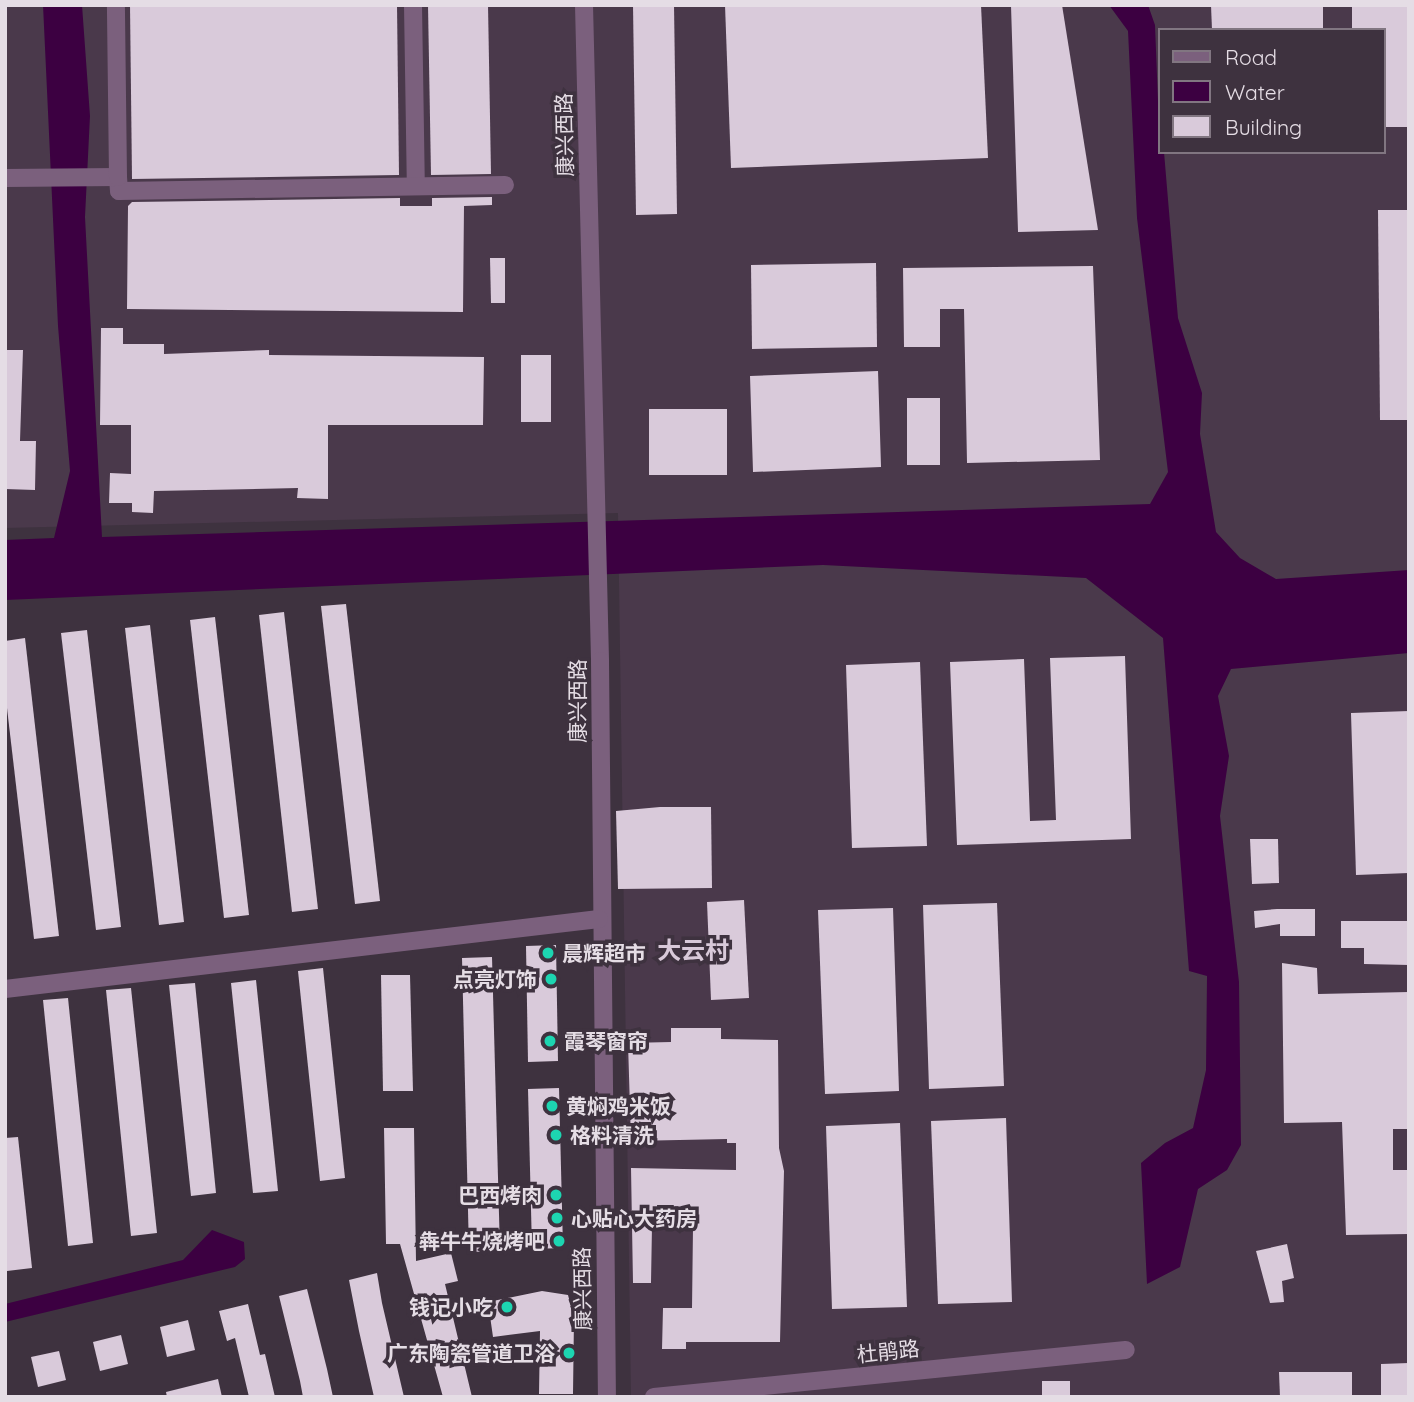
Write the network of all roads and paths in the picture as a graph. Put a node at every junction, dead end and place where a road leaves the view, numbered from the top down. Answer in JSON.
{"nodes":[{"id":1,"x":117,"y":5,"type":"edge"},
{"id":2,"x":413,"y":5,"type":"edge"},
{"id":3,"x":584,"y":5,"type":"edge"},
{"id":4,"x":118,"y":177,"type":"junction"},
{"id":5,"x":5,"y":178,"type":"edge"},
{"id":6,"x":505,"y":185,"type":"dead end"},
{"id":7,"x":416,"y":186,"type":"junction"},
{"id":8,"x":599,"y":919,"type":"junction"},
{"id":9,"x":5,"y":989,"type":"edge"},
{"id":10,"x":1126,"y":1350,"type":"dead end"},
{"id":11,"x":607,"y":1397,"type":"edge"},
{"id":12,"x":654,"y":1397,"type":"edge"}],
"edges":[{"from":1,"to":4,"type":"street"},
{"from":2,"to":7,"type":"street"},
{"from":3,"to":8,"type":"street","name":"康兴西路"},
{"from":4,"to":5,"type":"street"},
{"from":4,"to":7,"type":"street"},
{"from":6,"to":7,"type":"street"},
{"from":8,"to":9,"type":"street"},
{"from":8,"to":11,"type":"street","name":"康兴西路"},
{"from":10,"to":12,"type":"street","name":"杜鹃路"}]}
